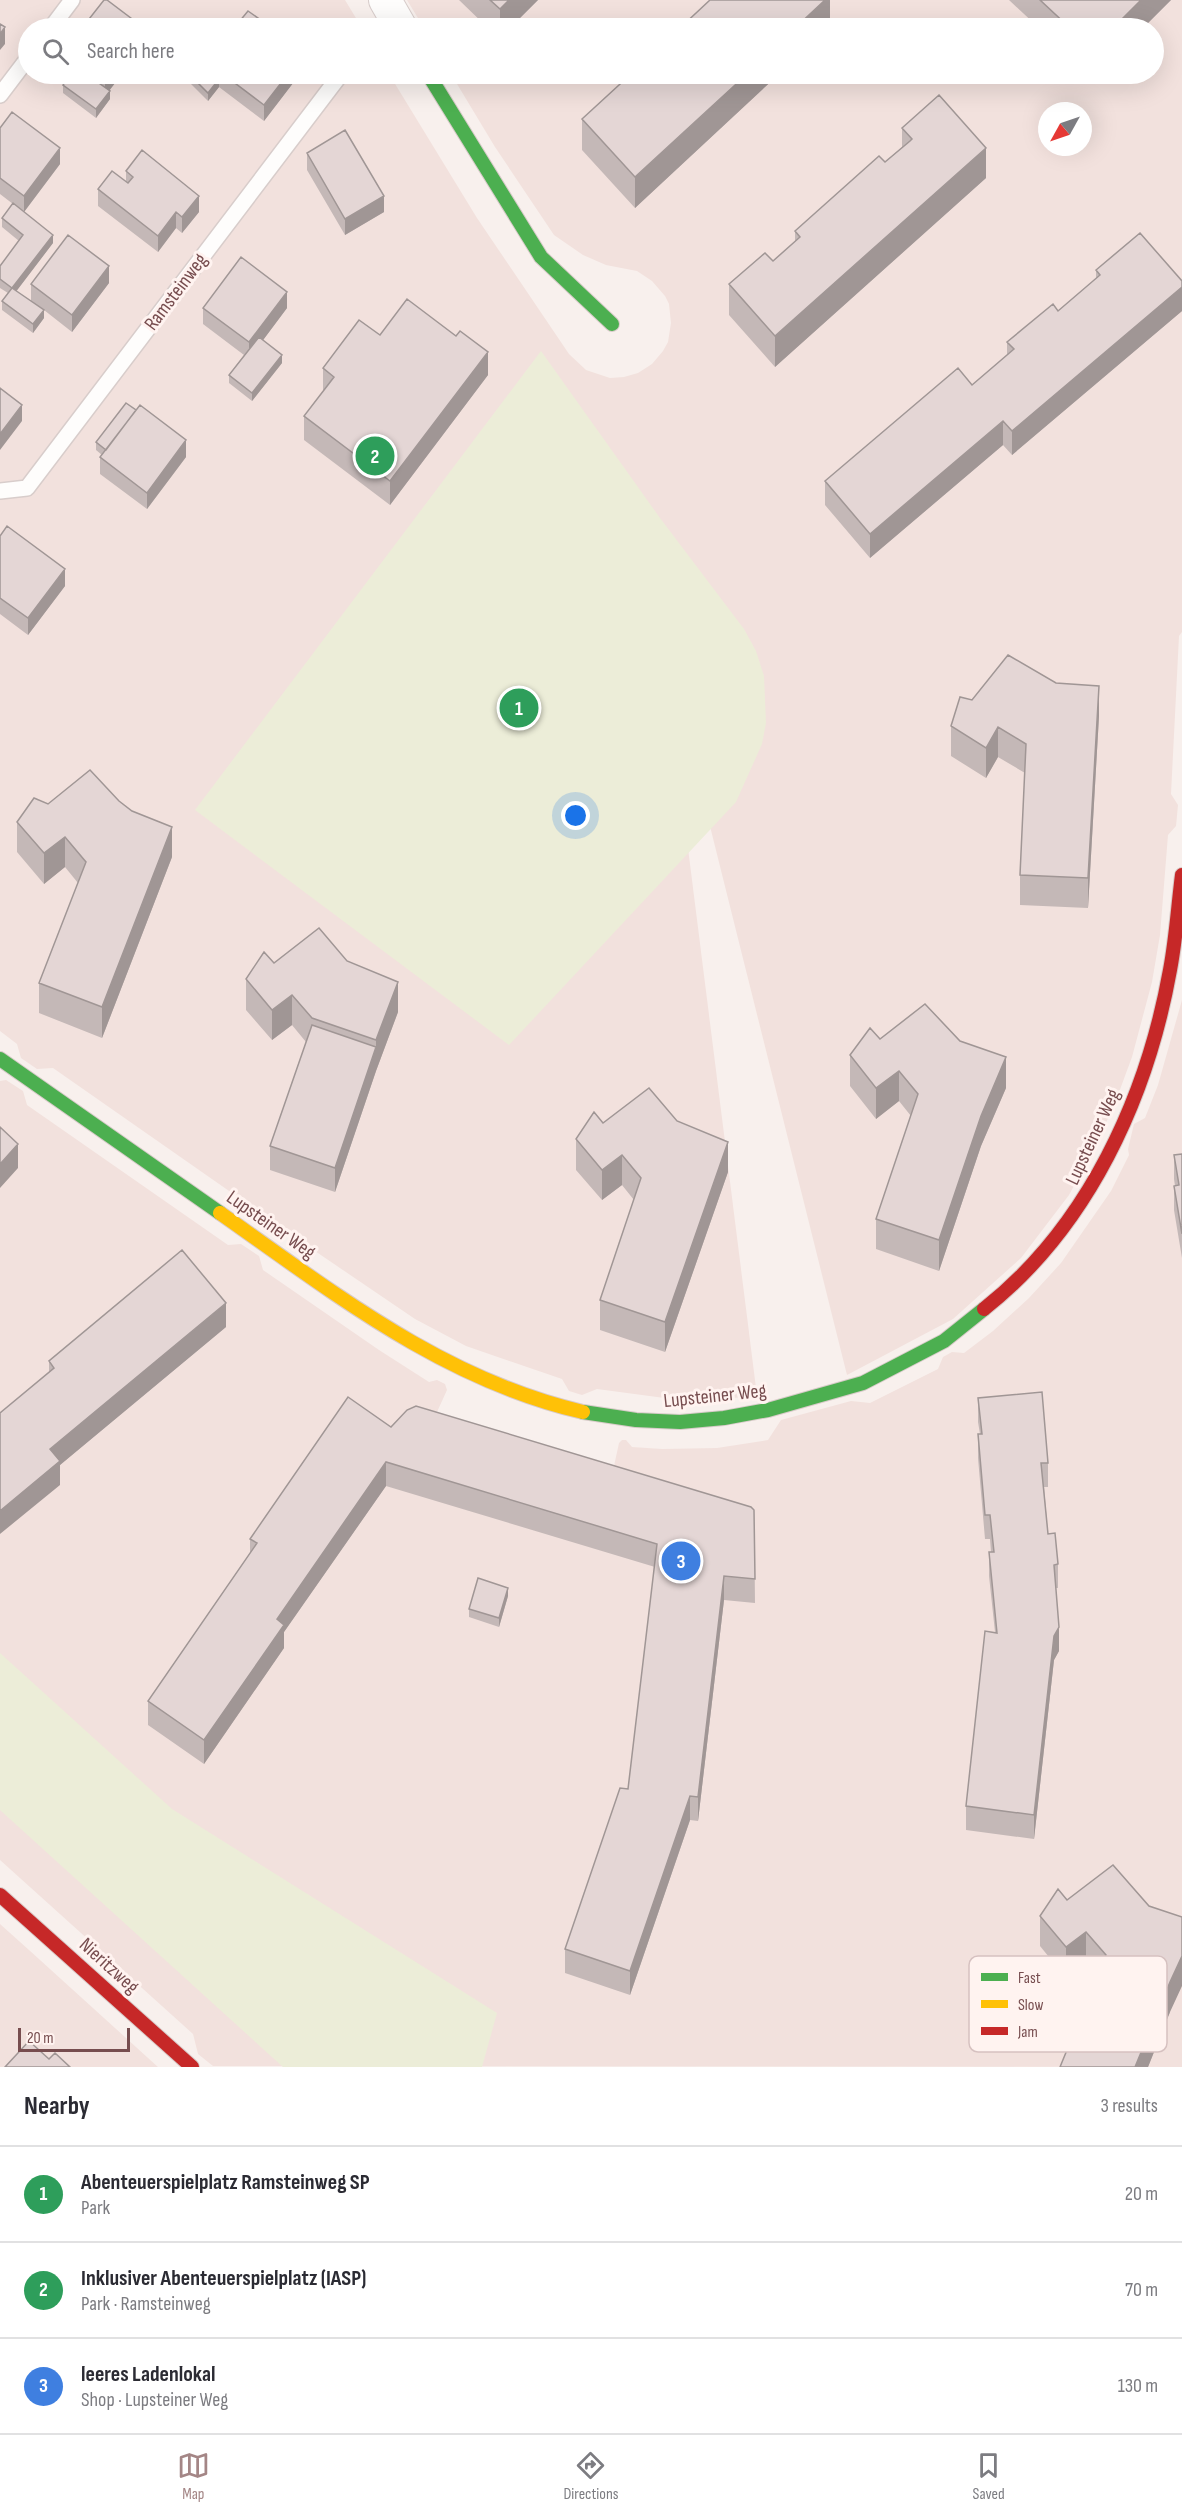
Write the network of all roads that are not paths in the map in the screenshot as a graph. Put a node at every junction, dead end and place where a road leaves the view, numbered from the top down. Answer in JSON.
{"nodes":[{"id":1,"x":72,"y":0,"type":"edge"},
{"id":2,"x":58,"y":18,"type":"edge"},
{"id":3,"x":18,"y":71,"type":"edge"},
{"id":4,"x":333,"y":84,"type":"edge"},
{"id":5,"x":434,"y":84,"type":"edge"},
{"id":6,"x":0,"y":95,"type":"edge"},
{"id":7,"x":612,"y":324,"type":"dead end"},
{"id":8,"x":0,"y":491,"type":"edge"},
{"id":9,"x":1182,"y":875,"type":"edge"},
{"id":10,"x":0,"y":1059,"type":"edge"},
{"id":11,"x":0,"y":1895,"type":"edge"},
{"id":12,"x":192,"y":2067,"type":"edge"}],
"edges":[{"from":1,"to":2,"type":"lane"},
{"from":3,"to":6,"type":"lane"},
{"from":4,"to":8,"type":"lane","name":"Ramsteinweg"},
{"from":5,"to":7,"type":"street"},
{"from":9,"to":10,"type":"street","name":"Lupsteiner Weg"},
{"from":11,"to":12,"type":"street","name":"Nieritzweg"}]}
